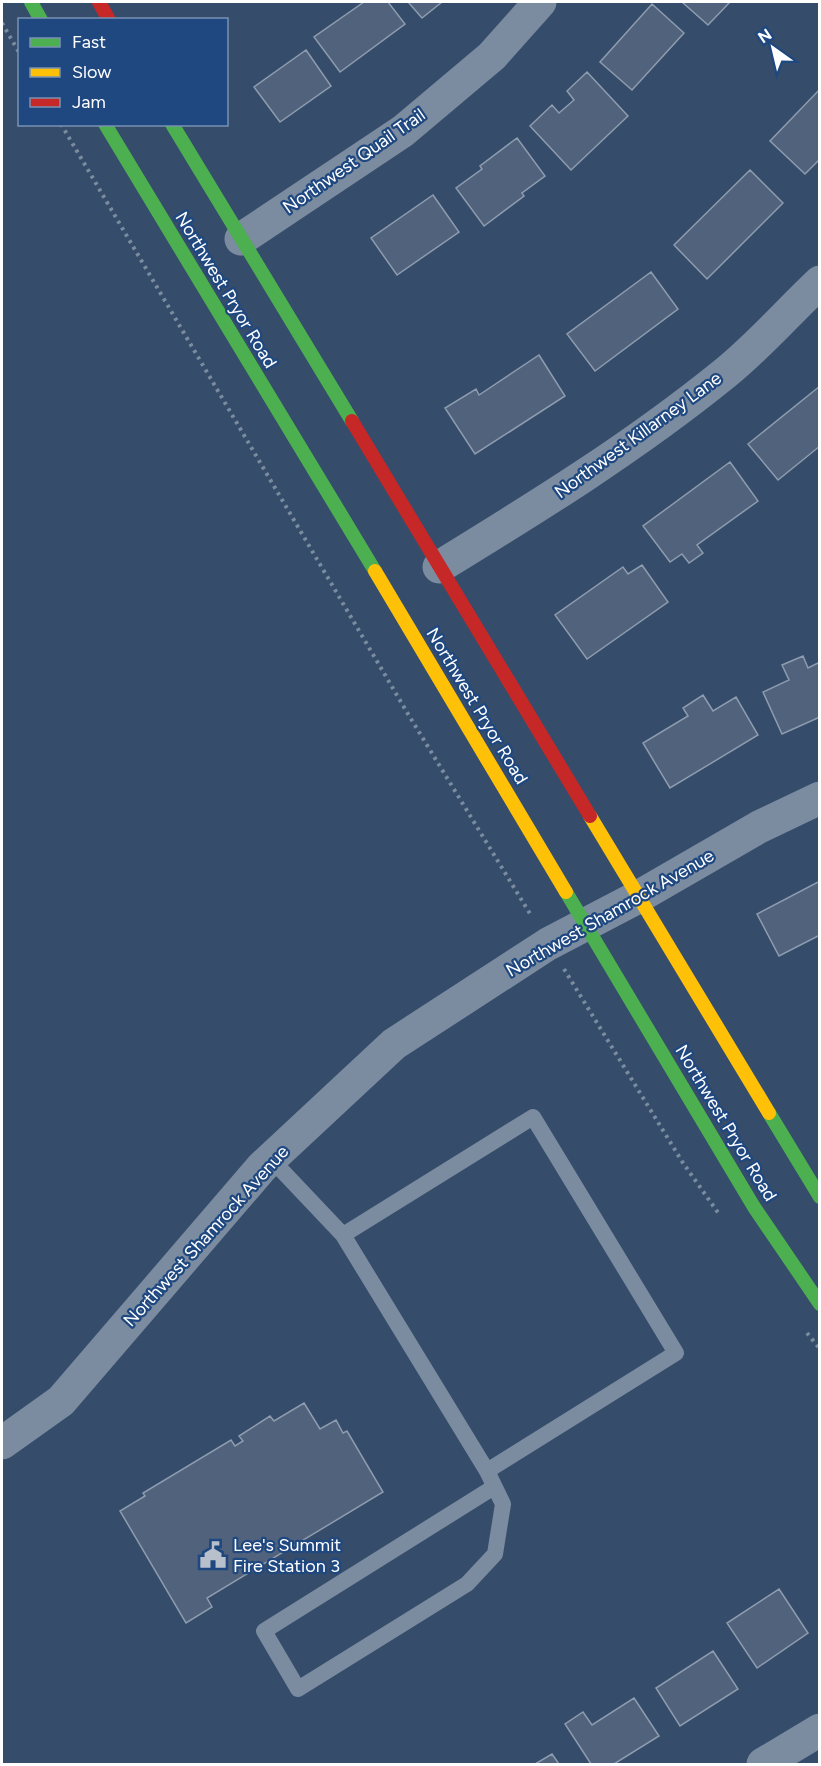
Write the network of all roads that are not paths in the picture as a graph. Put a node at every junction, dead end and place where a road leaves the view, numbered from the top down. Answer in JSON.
{"nodes":[{"id":1,"x":31,"y":2,"type":"edge"},
{"id":2,"x":99,"y":2,"type":"edge"},
{"id":3,"x":540,"y":2,"type":"edge"},
{"id":4,"x":41,"y":18,"type":"edge"},
{"id":5,"x":108,"y":18,"type":"edge"},
{"id":6,"x":106,"y":126,"type":"edge"},
{"id":7,"x":173,"y":126,"type":"edge"},
{"id":8,"x":241,"y":239,"type":"junction"},
{"id":9,"x":819,"y":282,"type":"edge"},
{"id":10,"x":439,"y":567,"type":"junction"},
{"id":11,"x":819,"y":798,"type":"edge"},
{"id":12,"x":638,"y":897,"type":"junction"},
{"id":13,"x":586,"y":924,"type":"junction"},
{"id":14,"x":271,"y":1159,"type":"junction"},
{"id":15,"x":819,"y":1197,"type":"edge"},
{"id":16,"x":343,"y":1235,"type":"junction"},
{"id":17,"x":819,"y":1304,"type":"edge"},
{"id":18,"x":2,"y":1443,"type":"edge"},
{"id":19,"x":487,"y":1471,"type":"junction"},
{"id":20,"x":494,"y":1487,"type":"junction"},
{"id":21,"x":817,"y":1739,"type":"edge"},
{"id":22,"x":763,"y":1764,"type":"edge"}],
"edges":[{"from":1,"to":4,"type":"main road"},
{"from":2,"to":5,"type":"main road"},
{"from":3,"to":8,"type":"street","name":"Northwest Quail Trail"},
{"from":6,"to":13,"type":"main road","name":"Northwest Pryor Road"},
{"from":7,"to":8,"type":"main road"},
{"from":8,"to":10,"type":"main road"},
{"from":9,"to":10,"type":"street","name":"Northwest Killarney Lane"},
{"from":10,"to":12,"type":"main road"},
{"from":11,"to":12,"type":"street","name":"Northwest Shamrock Avenue"},
{"from":12,"to":13,"type":"street","name":"Northwest Shamrock Avenue"},
{"from":12,"to":15,"type":"main road"},
{"from":13,"to":14,"type":"street","name":"Northwest Shamrock Avenue"},
{"from":13,"to":17,"type":"main road","name":"Northwest Pryor Road"},
{"from":14,"to":16,"type":"lane"},
{"from":14,"to":18,"type":"street","name":"Northwest Shamrock Avenue"},
{"from":16,"to":19,"type":"lane"},
{"from":16,"to":19,"type":"lane"},
{"from":19,"to":20,"type":"lane"},
{"from":20,"to":20,"type":"lane"},
{"from":21,"to":22,"type":"street"}]}
